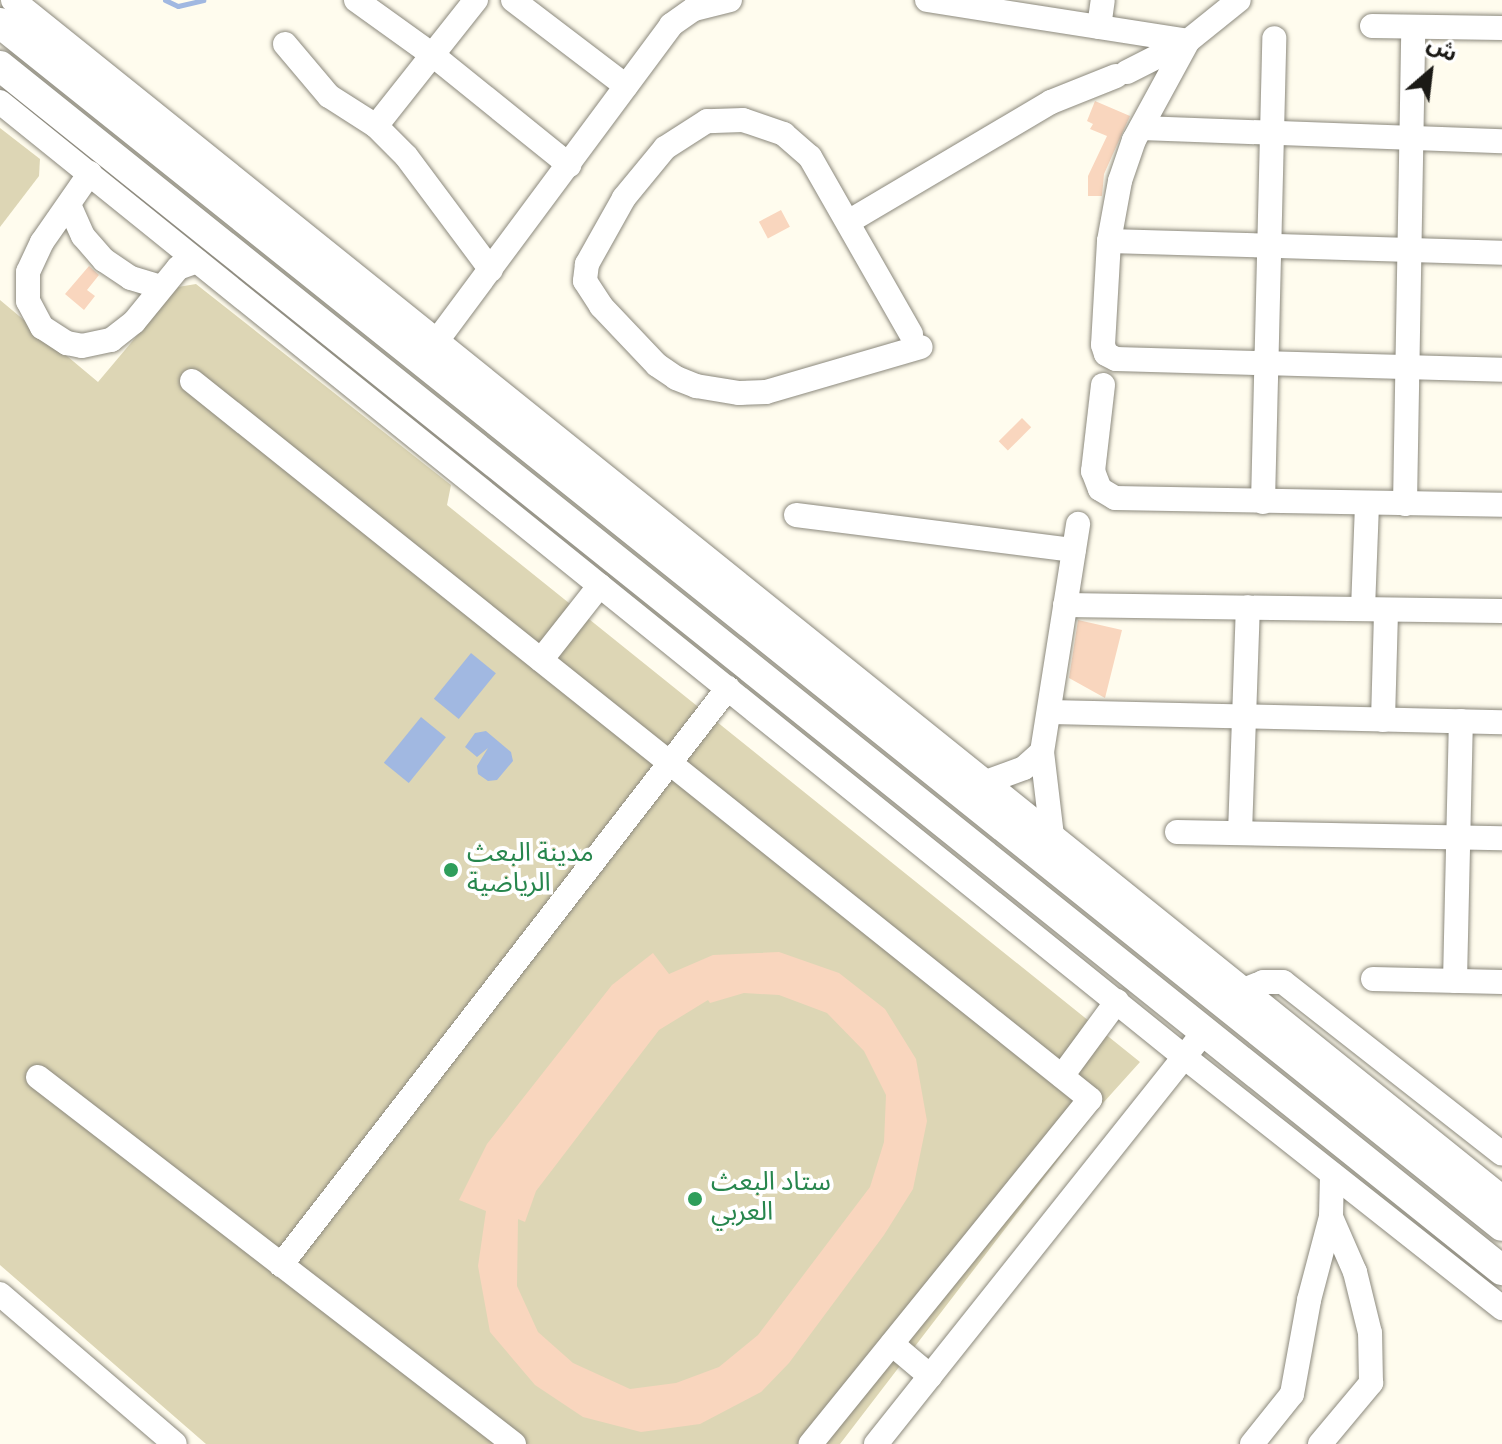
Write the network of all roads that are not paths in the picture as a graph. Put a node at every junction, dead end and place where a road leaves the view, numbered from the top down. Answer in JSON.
{"nodes":[{"id":1,"x":13,"y":0,"type":"edge"},
{"id":2,"x":356,"y":0,"type":"edge"},
{"id":3,"x":476,"y":0,"type":"edge"},
{"id":4,"x":513,"y":0,"type":"edge"},
{"id":5,"x":927,"y":0,"type":"edge"},
{"id":6,"x":1103,"y":0,"type":"edge"},
{"id":7,"x":1239,"y":0,"type":"edge"},
{"id":8,"x":715,"y":1,"type":"edge"},
{"id":9,"x":1039,"y":9,"type":"edge"},
{"id":10,"x":0,"y":23,"type":"edge"},
{"id":11,"x":1372,"y":26,"type":"dead end"},
{"id":12,"x":1099,"y":27,"type":"junction"},
{"id":13,"x":1413,"y":27,"type":"junction"},
{"id":14,"x":1502,"y":28,"type":"edge"},
{"id":15,"x":1274,"y":38,"type":"dead end"},
{"id":16,"x":1188,"y":41,"type":"junction"},
{"id":17,"x":285,"y":44,"type":"dead end"},
{"id":18,"x":434,"y":56,"type":"junction"},
{"id":19,"x":0,"y":66,"type":"edge"},
{"id":20,"x":626,"y":86,"type":"junction"},
{"id":21,"x":0,"y":102,"type":"edge"},
{"id":22,"x":376,"y":126,"type":"junction"},
{"id":23,"x":1141,"y":128,"type":"junction"},
{"id":24,"x":1272,"y":135,"type":"junction"},
{"id":25,"x":1411,"y":138,"type":"junction"},
{"id":26,"x":1502,"y":141,"type":"edge"},
{"id":27,"x":99,"y":163,"type":"junction"},
{"id":28,"x":569,"y":165,"type":"junction"},
{"id":29,"x":70,"y":207,"type":"junction"},
{"id":30,"x":848,"y":222,"type":"junction"},
{"id":31,"x":1109,"y":241,"type":"junction"},
{"id":32,"x":1269,"y":246,"type":"junction"},
{"id":33,"x":1409,"y":250,"type":"junction"},
{"id":34,"x":1502,"y":253,"type":"edge"},
{"id":35,"x":197,"y":261,"type":"junction"},
{"id":36,"x":491,"y":270,"type":"junction"},
{"id":37,"x":161,"y":287,"type":"junction"},
{"id":38,"x":436,"y":342,"type":"junction"},
{"id":39,"x":1266,"y":364,"type":"junction"},
{"id":40,"x":1407,"y":367,"type":"junction"},
{"id":41,"x":1502,"y":370,"type":"edge"},
{"id":42,"x":192,"y":381,"type":"dead end"},
{"id":43,"x":1103,"y":385,"type":"dead end"},
{"id":44,"x":1263,"y":502,"type":"junction"},
{"id":45,"x":1367,"y":503,"type":"junction"},
{"id":46,"x":1405,"y":504,"type":"junction"},
{"id":47,"x":1502,"y":505,"type":"edge"},
{"id":48,"x":796,"y":515,"type":"dead end"},
{"id":49,"x":1078,"y":524,"type":"dead end"},
{"id":50,"x":1074,"y":550,"type":"junction"},
{"id":51,"x":600,"y":585,"type":"junction"},
{"id":52,"x":1065,"y":605,"type":"junction"},
{"id":53,"x":1248,"y":607,"type":"junction"},
{"id":54,"x":1374,"y":610,"type":"junction"},
{"id":55,"x":1502,"y":611,"type":"edge"},
{"id":56,"x":541,"y":660,"type":"junction"},
{"id":57,"x":728,"y":688,"type":"junction"},
{"id":58,"x":1050,"y":712,"type":"junction"},
{"id":59,"x":1244,"y":716,"type":"junction"},
{"id":60,"x":1383,"y":720,"type":"junction"},
{"id":61,"x":1461,"y":721,"type":"junction"},
{"id":62,"x":1502,"y":722,"type":"edge"},
{"id":63,"x":1042,"y":752,"type":"junction"},
{"id":64,"x":669,"y":763,"type":"junction"},
{"id":65,"x":986,"y":782,"type":"junction"},
{"id":66,"x":1177,"y":832,"type":"dead end"},
{"id":67,"x":1240,"y":833,"type":"junction"},
{"id":68,"x":1052,"y":836,"type":"junction"},
{"id":69,"x":1458,"y":837,"type":"junction"},
{"id":70,"x":1502,"y":838,"type":"edge"},
{"id":71,"x":1373,"y":979,"type":"dead end"},
{"id":72,"x":1455,"y":981,"type":"junction"},
{"id":73,"x":1502,"y":982,"type":"edge"},
{"id":74,"x":1237,"y":998,"type":"junction"},
{"id":75,"x":1117,"y":1001,"type":"junction"},
{"id":76,"x":1204,"y":1032,"type":"junction"},
{"id":77,"x":1183,"y":1056,"type":"junction"},
{"id":78,"x":1062,"y":1076,"type":"junction"},
{"id":79,"x":38,"y":1077,"type":"dead end"},
{"id":80,"x":1502,"y":1154,"type":"edge"},
{"id":81,"x":1332,"y":1174,"type":"junction"},
{"id":82,"x":1497,"y":1189,"type":"edge"},
{"id":83,"x":1331,"y":1217,"type":"junction"},
{"id":84,"x":1502,"y":1226,"type":"edge"},
{"id":85,"x":281,"y":1265,"type":"junction"},
{"id":86,"x":1502,"y":1270,"type":"edge"},
{"id":87,"x":0,"y":1294,"type":"edge"},
{"id":88,"x":1502,"y":1308,"type":"edge"},
{"id":89,"x":892,"y":1344,"type":"junction"},
{"id":90,"x":930,"y":1376,"type":"junction"},
{"id":91,"x":175,"y":1444,"type":"edge"},
{"id":92,"x":514,"y":1444,"type":"edge"},
{"id":93,"x":811,"y":1444,"type":"edge"},
{"id":94,"x":876,"y":1444,"type":"edge"},
{"id":95,"x":1252,"y":1444,"type":"edge"},
{"id":96,"x":1320,"y":1444,"type":"edge"}],
"edges":[{"from":1,"to":38,"type":"street"},
{"from":2,"to":18,"type":"street"},
{"from":3,"to":18,"type":"street"},
{"from":4,"to":20,"type":"street"},
{"from":5,"to":9,"type":"street"},
{"from":6,"to":12,"type":"street"},
{"from":7,"to":16,"type":"street"},
{"from":8,"to":20,"type":"street"},
{"from":9,"to":12,"type":"street"},
{"from":10,"to":74,"type":"main road"},
{"from":11,"to":13,"type":"street"},
{"from":12,"to":16,"type":"street"},
{"from":13,"to":14,"type":"street"},
{"from":13,"to":25,"type":"street"},
{"from":15,"to":24,"type":"street"},
{"from":16,"to":23,"type":"street"},
{"from":16,"to":30,"type":"street"},
{"from":17,"to":22,"type":"street"},
{"from":18,"to":22,"type":"street"},
{"from":18,"to":28,"type":"street"},
{"from":19,"to":27,"type":"main road"},
{"from":20,"to":28,"type":"street"},
{"from":21,"to":27,"type":"street"},
{"from":22,"to":36,"type":"street"},
{"from":23,"to":24,"type":"street"},
{"from":23,"to":31,"type":"street"},
{"from":24,"to":25,"type":"street"},
{"from":24,"to":32,"type":"street"},
{"from":25,"to":26,"type":"street"},
{"from":25,"to":33,"type":"street"},
{"from":27,"to":29,"type":"street"},
{"from":27,"to":35,"type":"street"},
{"from":27,"to":76,"type":"main road"},
{"from":28,"to":36,"type":"street"},
{"from":29,"to":37,"type":"street"},
{"from":29,"to":37,"type":"street"},
{"from":30,"to":30,"type":"street"},
{"from":31,"to":32,"type":"street"},
{"from":31,"to":39,"type":"street"},
{"from":32,"to":33,"type":"street"},
{"from":32,"to":39,"type":"street"},
{"from":33,"to":34,"type":"street"},
{"from":33,"to":40,"type":"street"},
{"from":35,"to":37,"type":"street"},
{"from":35,"to":51,"type":"street"},
{"from":36,"to":38,"type":"street"},
{"from":38,"to":65,"type":"street"},
{"from":39,"to":40,"type":"street"},
{"from":39,"to":44,"type":"street"},
{"from":40,"to":41,"type":"street"},
{"from":40,"to":46,"type":"street"},
{"from":42,"to":56,"type":"street"},
{"from":43,"to":44,"type":"street"},
{"from":44,"to":45,"type":"street"},
{"from":45,"to":46,"type":"street"},
{"from":45,"to":54,"type":"street"},
{"from":46,"to":47,"type":"street"},
{"from":48,"to":50,"type":"street"},
{"from":49,"to":50,"type":"street"},
{"from":50,"to":52,"type":"street"},
{"from":51,"to":56,"type":"street"},
{"from":51,"to":57,"type":"street"},
{"from":52,"to":53,"type":"street"},
{"from":52,"to":58,"type":"street"},
{"from":53,"to":54,"type":"street"},
{"from":53,"to":59,"type":"street"},
{"from":54,"to":55,"type":"street"},
{"from":54,"to":60,"type":"street"},
{"from":56,"to":64,"type":"street"},
{"from":57,"to":64,"type":"street"},
{"from":57,"to":75,"type":"street"},
{"from":58,"to":59,"type":"street"},
{"from":58,"to":63,"type":"street"},
{"from":59,"to":60,"type":"street"},
{"from":59,"to":67,"type":"street"},
{"from":60,"to":61,"type":"street"},
{"from":61,"to":62,"type":"street"},
{"from":61,"to":69,"type":"street"},
{"from":63,"to":65,"type":"street"},
{"from":63,"to":68,"type":"street"},
{"from":64,"to":78,"type":"street"},
{"from":64,"to":85,"type":"street"},
{"from":65,"to":68,"type":"street"},
{"from":66,"to":67,"type":"street"},
{"from":67,"to":69,"type":"street"},
{"from":68,"to":74,"type":"street"},
{"from":69,"to":70,"type":"street"},
{"from":69,"to":72,"type":"street"},
{"from":71,"to":72,"type":"street"},
{"from":72,"to":73,"type":"street"},
{"from":74,"to":76,"type":"main road"},
{"from":74,"to":80,"type":"street"},
{"from":74,"to":82,"type":"street"},
{"from":74,"to":84,"type":"main road"},
{"from":75,"to":77,"type":"street"},
{"from":75,"to":78,"type":"street"},
{"from":76,"to":77,"type":"street"},
{"from":76,"to":86,"type":"main road"},
{"from":77,"to":81,"type":"street"},
{"from":77,"to":90,"type":"street"},
{"from":78,"to":89,"type":"street"},
{"from":79,"to":85,"type":"street"},
{"from":81,"to":83,"type":"street"},
{"from":81,"to":88,"type":"street"},
{"from":83,"to":95,"type":"street"},
{"from":83,"to":96,"type":"street"},
{"from":85,"to":92,"type":"street"},
{"from":87,"to":91,"type":"street"},
{"from":89,"to":90,"type":"street"},
{"from":89,"to":93,"type":"street"},
{"from":90,"to":94,"type":"street"}]}
